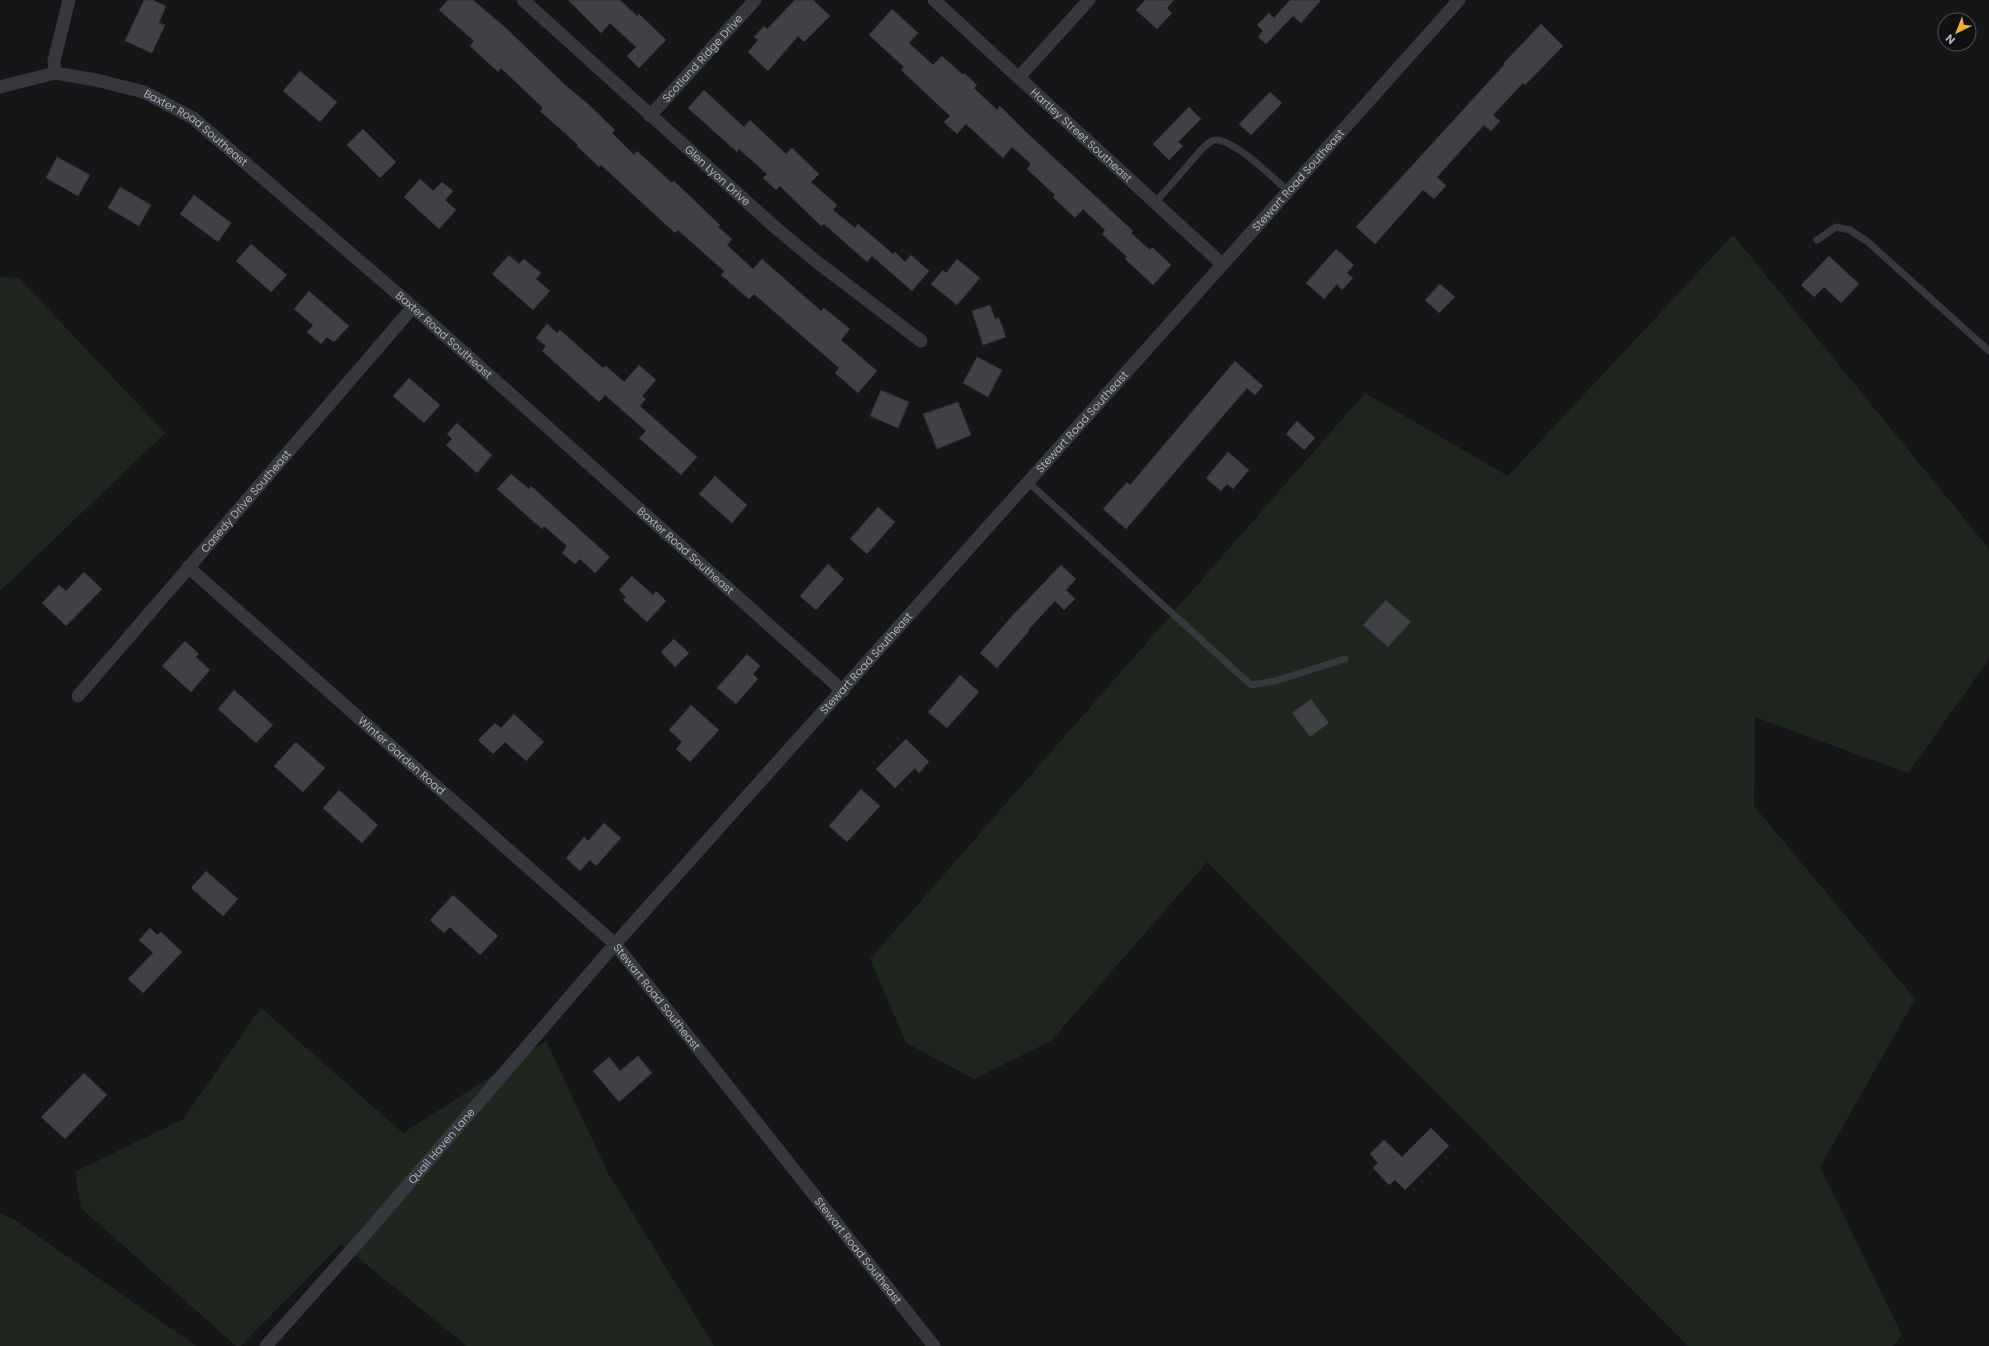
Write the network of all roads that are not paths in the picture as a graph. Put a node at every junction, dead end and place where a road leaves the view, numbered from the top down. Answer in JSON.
{"nodes":[{"id":1,"x":69,"y":0,"type":"edge"},
{"id":2,"x":523,"y":0,"type":"edge"},
{"id":3,"x":755,"y":0,"type":"edge"},
{"id":4,"x":934,"y":0,"type":"edge"},
{"id":5,"x":1089,"y":0,"type":"edge"},
{"id":6,"x":1459,"y":0,"type":"edge"},
{"id":7,"x":55,"y":73,"type":"junction"},
{"id":8,"x":1019,"y":77,"type":"junction"},
{"id":9,"x":0,"y":87,"type":"edge"},
{"id":10,"x":650,"y":116,"type":"junction"},
{"id":11,"x":1288,"y":191,"type":"junction"},
{"id":12,"x":1156,"y":203,"type":"junction"},
{"id":13,"x":1817,"y":240,"type":"dead end"},
{"id":14,"x":1222,"y":264,"type":"junction"},
{"id":15,"x":413,"y":307,"type":"junction"},
{"id":16,"x":921,"y":341,"type":"dead end"},
{"id":17,"x":1989,"y":351,"type":"edge"},
{"id":18,"x":1028,"y":482,"type":"junction"},
{"id":19,"x":188,"y":567,"type":"junction"},
{"id":20,"x":1345,"y":659,"type":"dead end"},
{"id":21,"x":843,"y":691,"type":"junction"},
{"id":22,"x":78,"y":696,"type":"dead end"},
{"id":23,"x":615,"y":944,"type":"junction"},
{"id":24,"x":266,"y":1346,"type":"edge"},
{"id":25,"x":934,"y":1346,"type":"edge"}],
"edges":[{"from":1,"to":7,"type":"street"},
{"from":2,"to":10,"type":"street","name":"Glen Lyon Drive"},
{"from":3,"to":10,"type":"street","name":"Scotland Ridge Drive"},
{"from":4,"to":8,"type":"street","name":"Hartley Street Southeast"},
{"from":5,"to":8,"type":"street"},
{"from":6,"to":11,"type":"street","name":"Stewart Road Southeast"},
{"from":7,"to":9,"type":"street","name":"Baxter Road Southeast"},
{"from":7,"to":15,"type":"street","name":"Baxter Road Southeast"},
{"from":8,"to":12,"type":"street","name":"Hartley Street Southeast"},
{"from":10,"to":16,"type":"street","name":"Glen Lyon Drive"},
{"from":11,"to":12,"type":"lane"},
{"from":11,"to":14,"type":"street","name":"Stewart Road Southeast"},
{"from":12,"to":14,"type":"street","name":"Hartley Street Southeast"},
{"from":13,"to":17,"type":"lane"},
{"from":14,"to":18,"type":"street","name":"Stewart Road Southeast"},
{"from":15,"to":19,"type":"street","name":"Casedy Drive Southeast"},
{"from":15,"to":21,"type":"street","name":"Baxter Road Southeast"},
{"from":18,"to":20,"type":"lane"},
{"from":18,"to":21,"type":"street","name":"Stewart Road Southeast"},
{"from":19,"to":22,"type":"street","name":"Casedy Drive Southeast"},
{"from":19,"to":23,"type":"street","name":"Winter Garden Road"},
{"from":21,"to":23,"type":"street","name":"Stewart Road Southeast"},
{"from":23,"to":24,"type":"street","name":"Quail Haven Lane"},
{"from":23,"to":25,"type":"street","name":"Stewart Road Southeast"}]}
